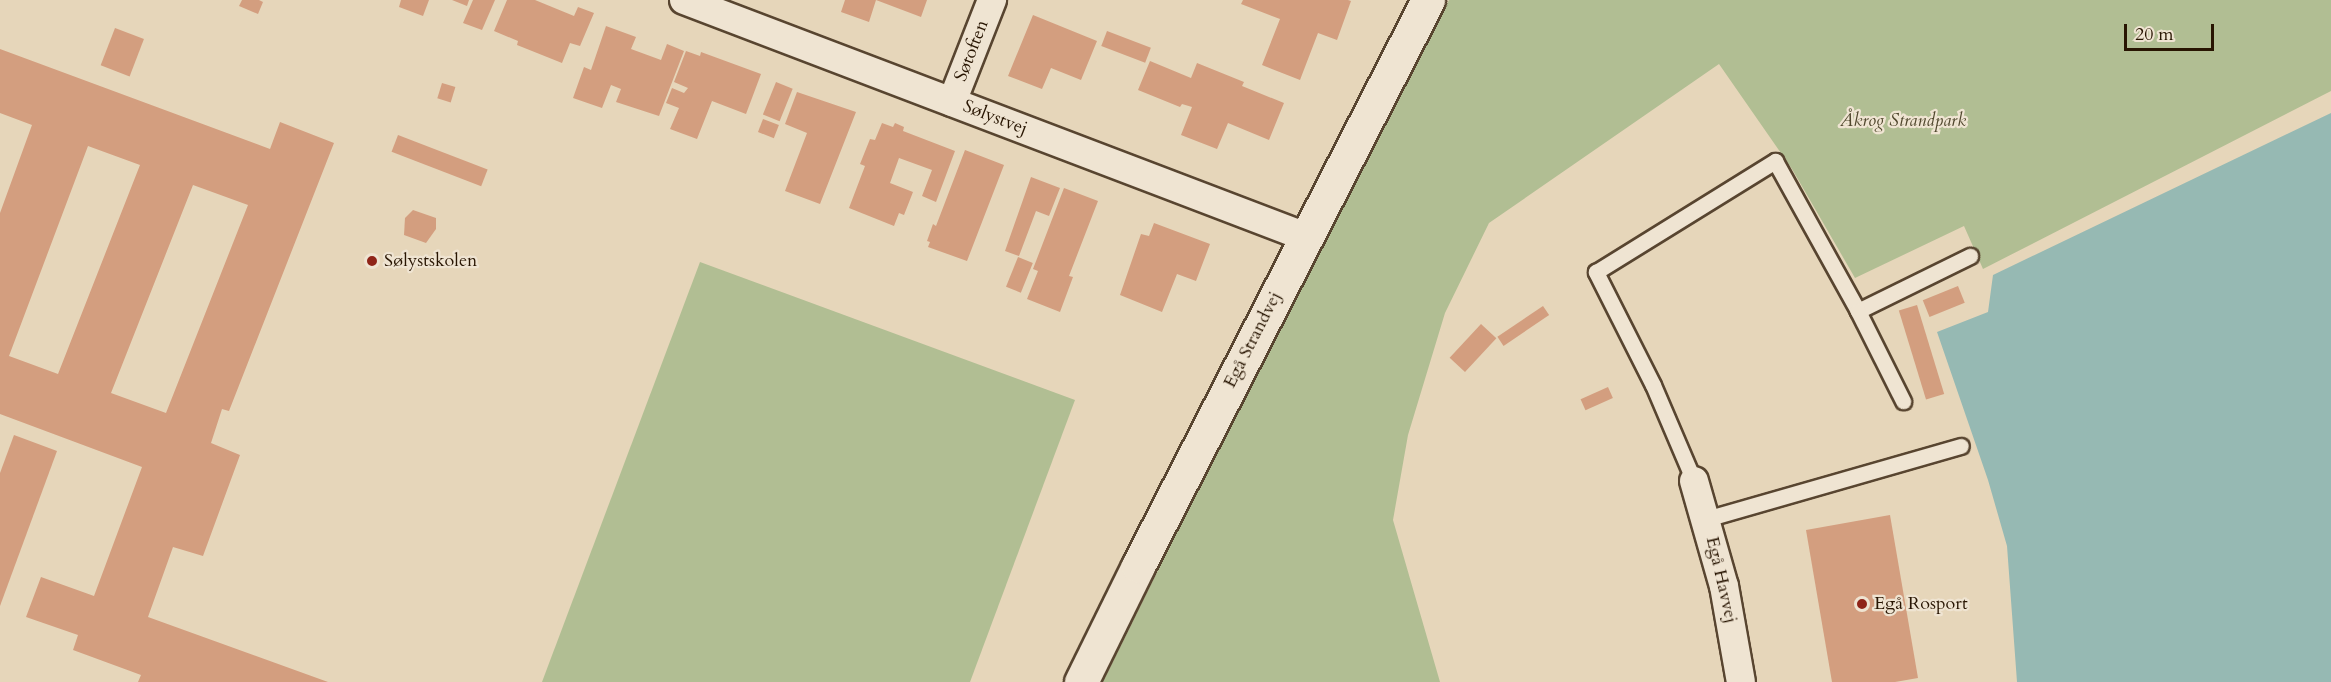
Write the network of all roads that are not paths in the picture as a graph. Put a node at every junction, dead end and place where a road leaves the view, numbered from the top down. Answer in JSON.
{"nodes":[{"id":1,"x":684,"y":0,"type":"edge"},
{"id":2,"x":992,"y":0,"type":"edge"},
{"id":3,"x":1428,"y":0,"type":"edge"},
{"id":4,"x":952,"y":102,"type":"junction"},
{"id":5,"x":1306,"y":237,"type":"junction"},
{"id":6,"x":1970,"y":256,"type":"dead end"},
{"id":7,"x":1858,"y":311,"type":"junction"},
{"id":8,"x":1903,"y":401,"type":"dead end"},
{"id":9,"x":1961,"y":446,"type":"dead end"},
{"id":10,"x":1694,"y":481,"type":"joint"},
{"id":11,"x":1706,"y":519,"type":"junction"},
{"id":12,"x":1081,"y":682,"type":"edge"},
{"id":13,"x":1741,"y":682,"type":"edge"}],
"edges":[{"from":1,"to":4,"type":"street","name":"Sølystvej"},
{"from":2,"to":4,"type":"street","name":"Søtoften"},
{"from":3,"to":5,"type":"street","name":"Egå Strandvej"},
{"from":4,"to":5,"type":"street","name":"Sølystvej"},
{"from":5,"to":12,"type":"street","name":"Egå Strandvej"},
{"from":6,"to":7,"type":"lane"},
{"from":7,"to":8,"type":"lane"},
{"from":7,"to":10,"type":"lane"},
{"from":9,"to":11,"type":"lane"},
{"from":10,"to":11,"type":"street","name":"Egå Havvej"},
{"from":11,"to":13,"type":"street","name":"Egå Havvej"}]}
